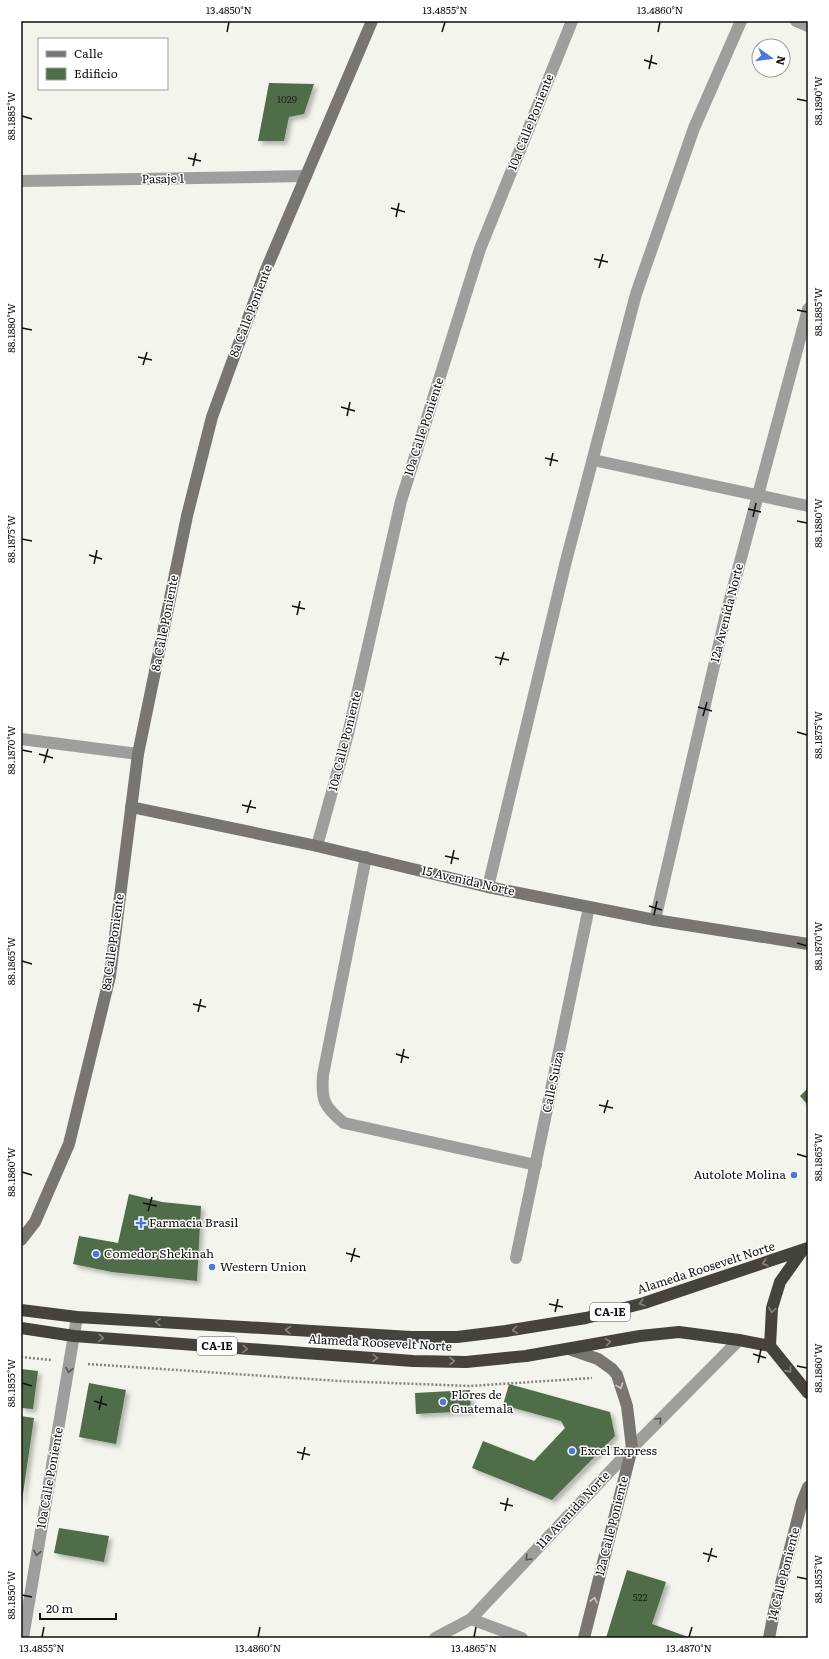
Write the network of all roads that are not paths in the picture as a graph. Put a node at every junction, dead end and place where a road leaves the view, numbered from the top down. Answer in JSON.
{"nodes":[{"id":1,"x":372,"y":21,"type":"edge"},
{"id":2,"x":572,"y":21,"type":"edge"},
{"id":3,"x":741,"y":21,"type":"edge"},
{"id":4,"x":796,"y":21,"type":"edge"},
{"id":5,"x":808,"y":26,"type":"edge"},
{"id":6,"x":306,"y":176,"type":"junction"},
{"id":7,"x":21,"y":181,"type":"edge"},
{"id":8,"x":808,"y":309,"type":"edge"},
{"id":9,"x":593,"y":460,"type":"junction"},
{"id":10,"x":758,"y":496,"type":"junction"},
{"id":11,"x":808,"y":506,"type":"edge"},
{"id":12,"x":21,"y":739,"type":"edge"},
{"id":13,"x":138,"y":754,"type":"junction"},
{"id":14,"x":131,"y":807,"type":"junction"},
{"id":15,"x":317,"y":846,"type":"junction"},
{"id":16,"x":366,"y":857,"type":"junction"},
{"id":17,"x":488,"y":887,"type":"junction"},
{"id":18,"x":589,"y":907,"type":"junction"},
{"id":19,"x":655,"y":920,"type":"junction"},
{"id":20,"x":808,"y":944,"type":"edge"},
{"id":21,"x":536,"y":1165,"type":"junction"},
{"id":22,"x":21,"y":1240,"type":"edge"},
{"id":23,"x":805,"y":1250,"type":"edge"},
{"id":24,"x":516,"y":1258,"type":"dead end"},
{"id":25,"x":21,"y":1310,"type":"edge"},
{"id":26,"x":77,"y":1317,"type":"junction"},
{"id":27,"x":21,"y":1328,"type":"edge"},
{"id":28,"x":74,"y":1336,"type":"junction"},
{"id":29,"x":739,"y":1340,"type":"junction"},
{"id":30,"x":770,"y":1346,"type":"junction"},
{"id":31,"x":569,"y":1349,"type":"junction"},
{"id":32,"x":808,"y":1393,"type":"edge"},
{"id":33,"x":632,"y":1448,"type":"junction"},
{"id":34,"x":808,"y":1487,"type":"edge"},
{"id":35,"x":471,"y":1619,"type":"junction"},
{"id":36,"x":23,"y":1638,"type":"edge"},
{"id":37,"x":435,"y":1638,"type":"edge"},
{"id":38,"x":522,"y":1638,"type":"edge"},
{"id":39,"x":584,"y":1638,"type":"edge"},
{"id":40,"x":769,"y":1638,"type":"edge"}],
"edges":[{"from":1,"to":6,"type":"street","name":"8a Calle Poniente"},
{"from":2,"to":15,"type":"street","name":"10a Calle Poniente"},
{"from":3,"to":9,"type":"street"},
{"from":4,"to":5,"type":"street"},
{"from":6,"to":7,"type":"street","name":"Pasaje 1"},
{"from":6,"to":13,"type":"street","name":"8a Calle Poniente"},
{"from":8,"to":10,"type":"street","name":"12a Avenida Norte"},
{"from":9,"to":10,"type":"street"},
{"from":9,"to":17,"type":"street"},
{"from":10,"to":11,"type":"street"},
{"from":10,"to":19,"type":"street","name":"12a Avenida Norte"},
{"from":12,"to":13,"type":"street"},
{"from":13,"to":14,"type":"street","name":"8a Calle Poniente"},
{"from":14,"to":15,"type":"street","name":"15 Avenida Norte"},
{"from":14,"to":22,"type":"street","name":"8a Calle Poniente"},
{"from":15,"to":16,"type":"street","name":"15 Avenida Norte"},
{"from":16,"to":17,"type":"street","name":"15 Avenida Norte"},
{"from":16,"to":21,"type":"street"},
{"from":17,"to":18,"type":"street","name":"15 Avenida Norte"},
{"from":18,"to":19,"type":"street","name":"15 Avenida Norte"},
{"from":18,"to":21,"type":"street","name":"Calle Suiza"},
{"from":19,"to":20,"type":"street","name":"15 Avenida Norte"},
{"from":21,"to":24,"type":"street","name":"Calle Suiza"},
{"from":23,"to":26,"type":"highway","name":"Alameda Roosevelt Norte","number":"CA-1E","one_way":true},
{"from":23,"to":30,"type":"highway","one_way":true},
{"from":25,"to":26,"type":"highway","name":"Alameda Roosevelt Norte","number":"CA-1E"},
{"from":26,"to":28,"type":"street","name":"10a Calle Poniente"},
{"from":27,"to":28,"type":"highway","name":"Alameda Roosevelt Norte","number":"CA-1E"},
{"from":28,"to":31,"type":"highway","name":"Alameda Roosevelt Norte","number":"CA-1E","one_way":true},
{"from":28,"to":36,"type":"street","name":"10a Calle Poniente","one_way":true},
{"from":29,"to":30,"type":"highway","name":"Alameda Roosevelt Norte","number":"CA-1E"},
{"from":31,"to":29,"type":"highway","name":"Alameda Roosevelt Norte","number":"CA-1E","one_way":true},
{"from":33,"to":29,"type":"street","name":"11a Avenida Norte","one_way":true},
{"from":30,"to":32,"type":"highway","one_way":true},
{"from":31,"to":33,"type":"street","name":"12a Calle Poniente","one_way":true},
{"from":33,"to":35,"type":"street","name":"11a Avenida Norte","one_way":true},
{"from":39,"to":33,"type":"street","name":"12a Calle Poniente","one_way":true},
{"from":34,"to":40,"type":"street","name":"14 Calle Poniente"},
{"from":35,"to":37,"type":"street","name":"11a Avenida Norte"},
{"from":35,"to":38,"type":"street"}]}
